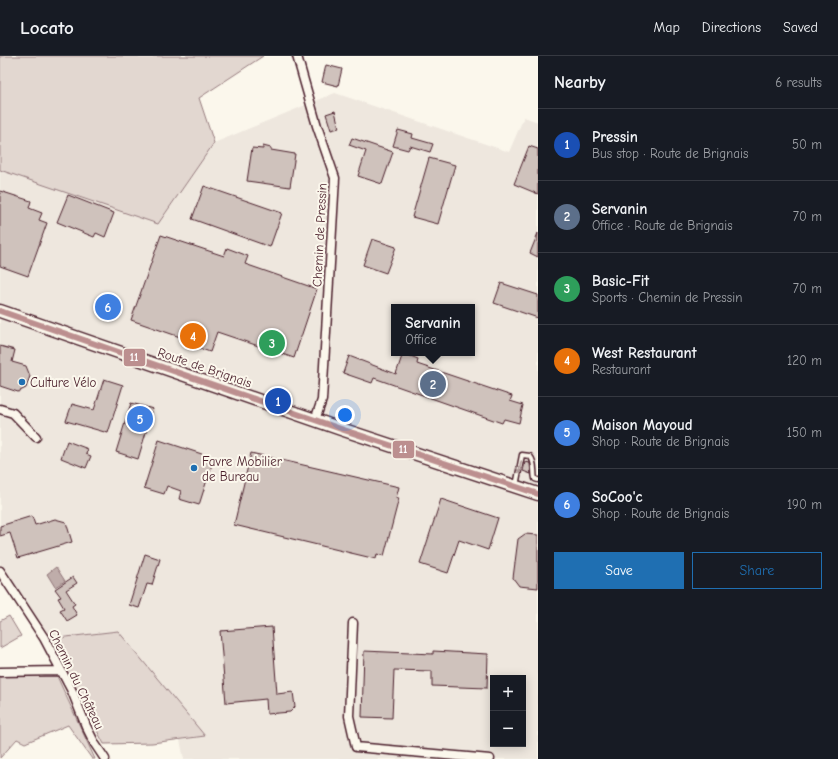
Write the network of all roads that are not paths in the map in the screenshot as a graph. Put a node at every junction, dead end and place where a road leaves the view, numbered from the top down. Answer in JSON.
{"nodes":[{"id":1,"x":297,"y":56,"type":"edge"},
{"id":2,"x":0,"y":311,"type":"edge"},
{"id":3,"x":0,"y":409,"type":"edge"},
{"id":4,"x":315,"y":420,"type":"junction"},
{"id":5,"x":36,"y":437,"type":"dead end"},
{"id":6,"x":534,"y":464,"type":"junction"},
{"id":7,"x":538,"y":468,"type":"edge"},
{"id":8,"x":538,"y":480,"type":"edge"},
{"id":9,"x":516,"y":486,"type":"junction"},
{"id":10,"x":538,"y":494,"type":"edge"},
{"id":11,"x":0,"y":571,"type":"edge"},
{"id":12,"x":353,"y":623,"type":"dead end"},
{"id":13,"x":60,"y":671,"type":"junction"},
{"id":14,"x":0,"y":672,"type":"edge"},
{"id":15,"x":105,"y":759,"type":"edge"},
{"id":16,"x":490,"y":759,"type":"edge"}],
"edges":[{"from":1,"to":4,"type":"street","name":"Chemin de Pressin"},
{"from":2,"to":4,"type":"main road","name":"Route de Brignais"},
{"from":3,"to":5,"type":"street"},
{"from":4,"to":9,"type":"main road","name":"Route de Brignais"},
{"from":6,"to":7,"type":"lane"},
{"from":6,"to":8,"type":"lane"},
{"from":6,"to":9,"type":"lane","one_way":true},
{"from":9,"to":10,"type":"main road","name":"Route de Brignais"},
{"from":11,"to":13,"type":"street","name":"Chemin du Château"},
{"from":12,"to":16,"type":"street"},
{"from":13,"to":14,"type":"street"},
{"from":13,"to":15,"type":"street","name":"Chemin du Château"}]}
